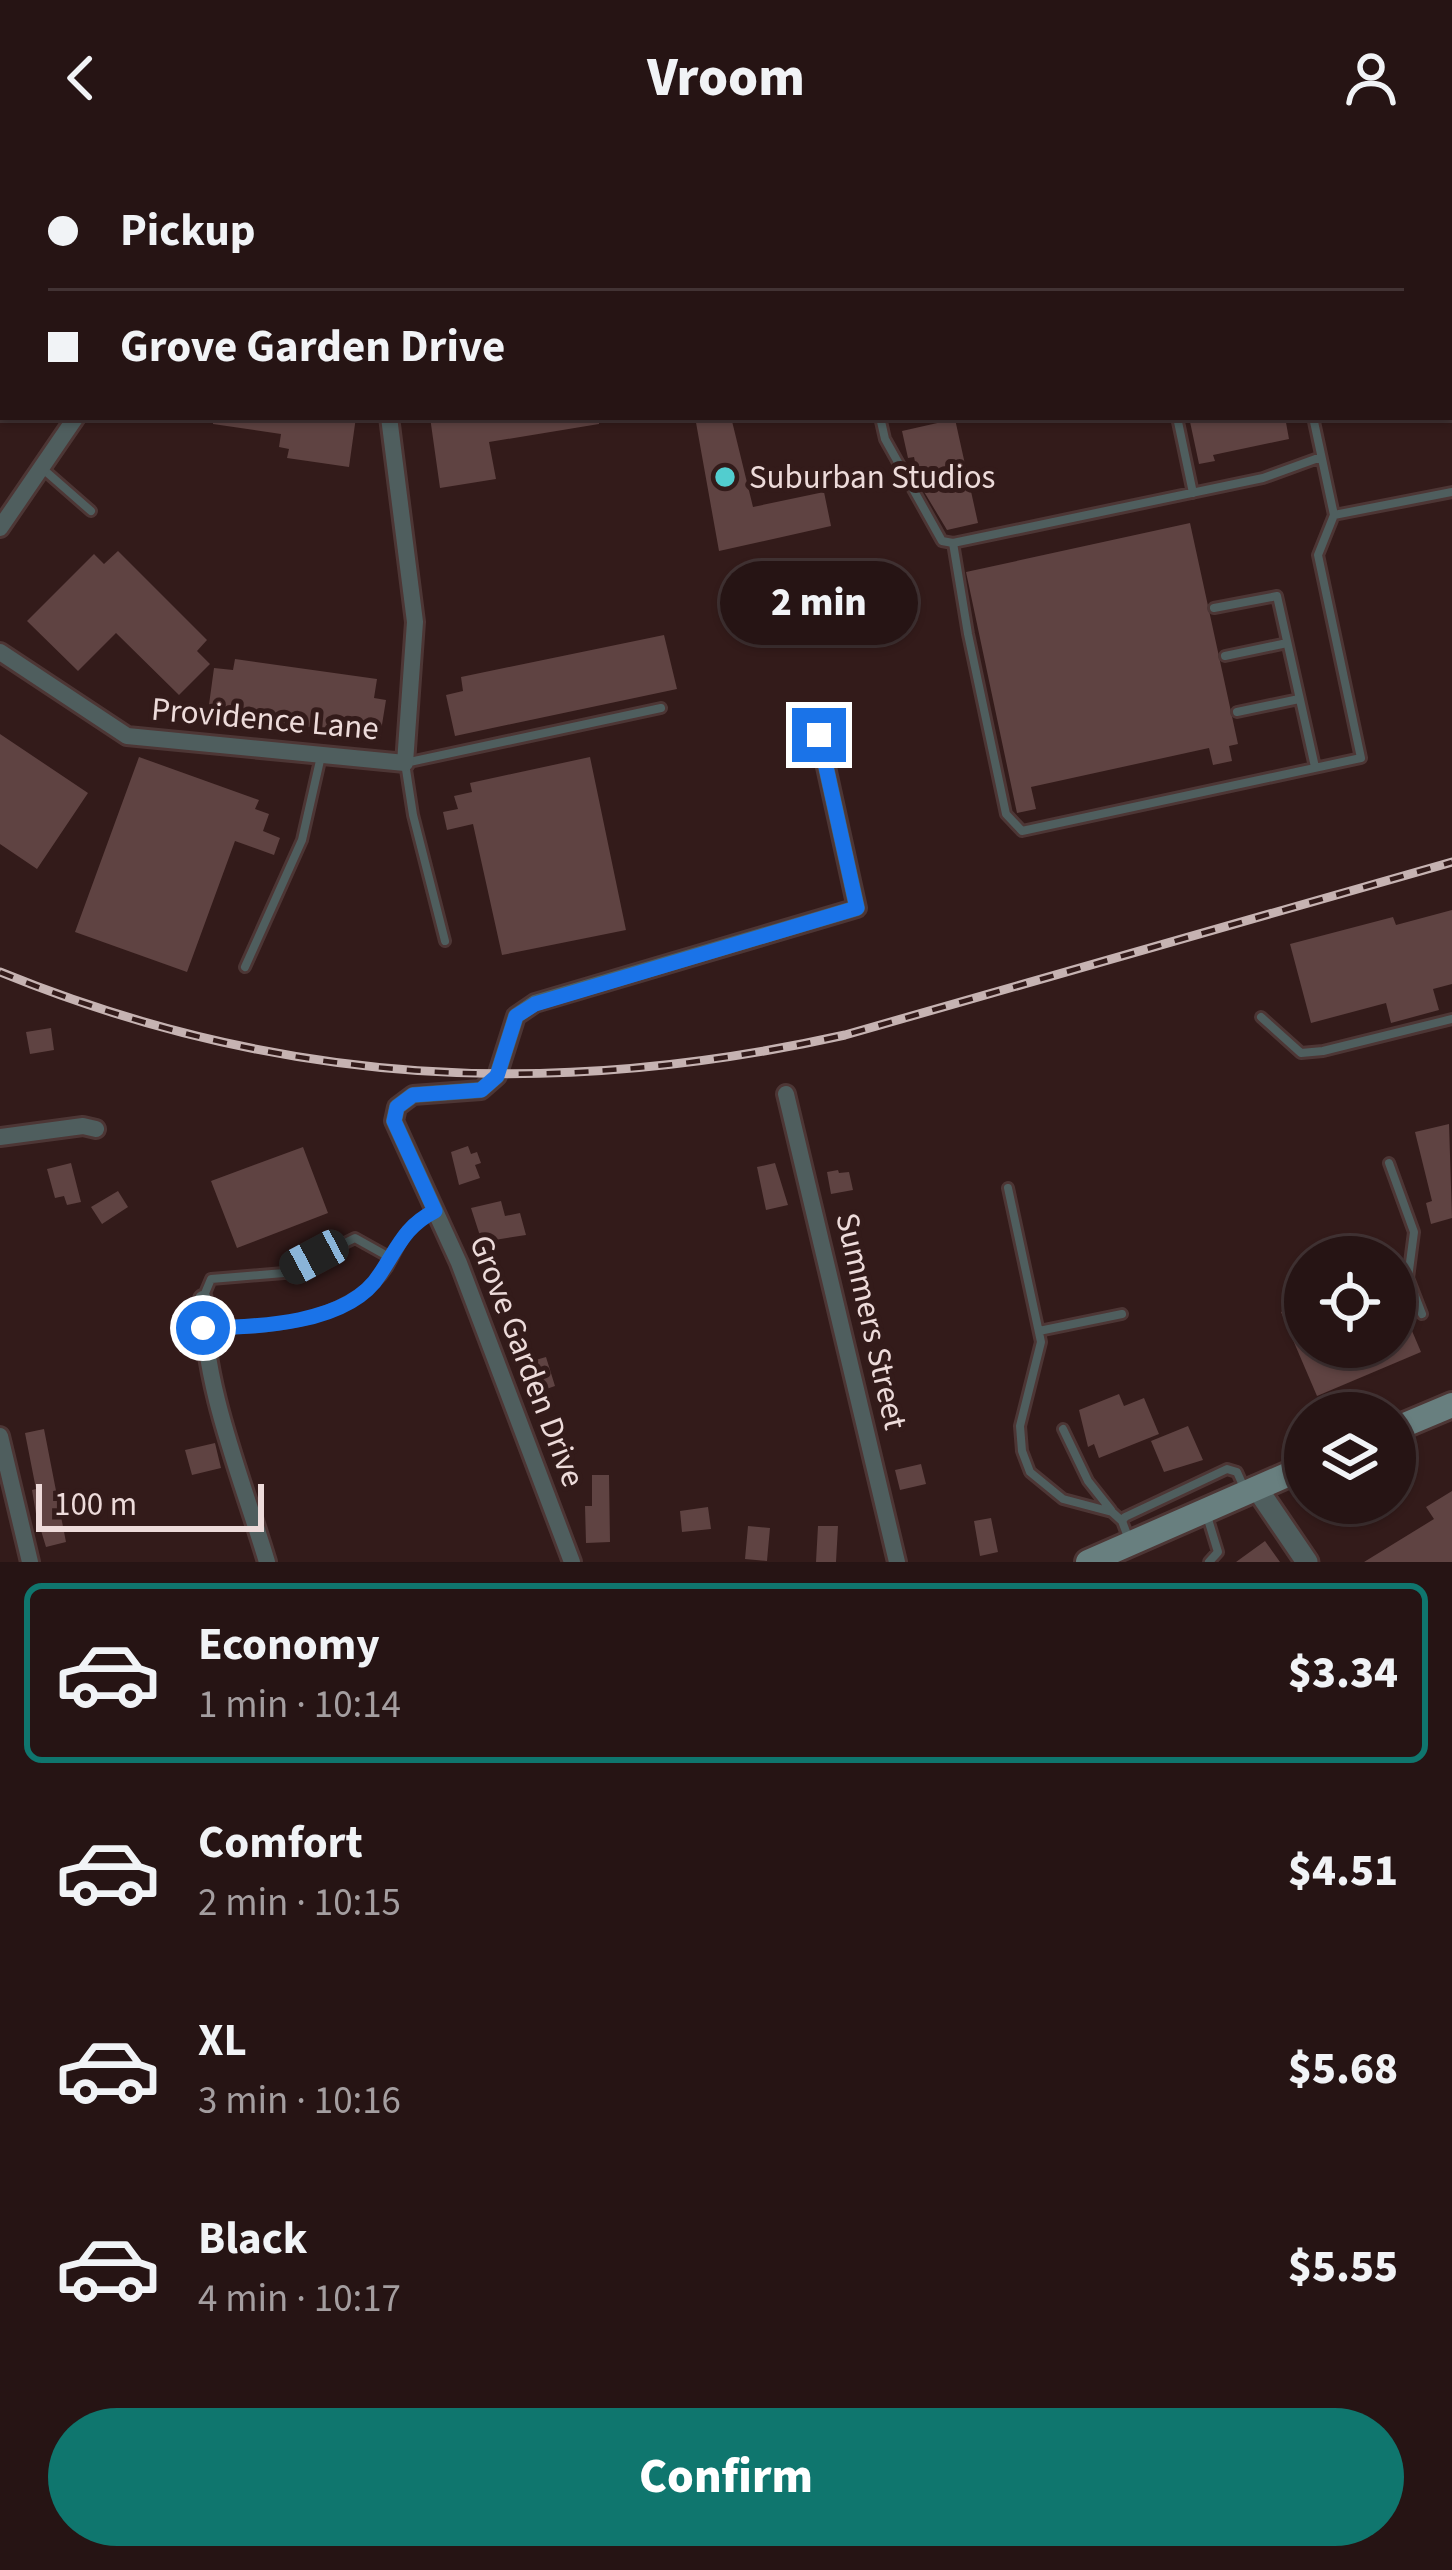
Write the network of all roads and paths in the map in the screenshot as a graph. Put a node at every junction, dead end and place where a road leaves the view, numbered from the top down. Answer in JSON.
{"nodes":[{"id":1,"x":74,"y":420,"type":"edge"},
{"id":2,"x":389,"y":420,"type":"edge"},
{"id":3,"x":881,"y":420,"type":"edge"},
{"id":4,"x":1178,"y":420,"type":"edge"},
{"id":5,"x":1314,"y":420,"type":"edge"},
{"id":6,"x":1321,"y":457,"type":"junction"},
{"id":7,"x":42,"y":468,"type":"junction"},
{"id":8,"x":1452,"y":492,"type":"edge"},
{"id":9,"x":1193,"y":493,"type":"junction"},
{"id":10,"x":92,"y":511,"type":"dead end"},
{"id":11,"x":1334,"y":515,"type":"junction"},
{"id":12,"x":0,"y":528,"type":"edge"},
{"id":13,"x":953,"y":543,"type":"junction"},
{"id":14,"x":1214,"y":608,"type":"dead end"},
{"id":15,"x":1287,"y":643,"type":"junction"},
{"id":16,"x":0,"y":652,"type":"edge"},
{"id":17,"x":1225,"y":656,"type":"dead end"},
{"id":18,"x":1298,"y":699,"type":"junction"},
{"id":19,"x":661,"y":709,"type":"dead end"},
{"id":20,"x":1238,"y":712,"type":"dead end"},
{"id":21,"x":819,"y":735,"type":"dead end"},
{"id":22,"x":321,"y":754,"type":"junction"},
{"id":23,"x":405,"y":763,"type":"junction"},
{"id":24,"x":1315,"y":767,"type":"junction"},
{"id":25,"x":445,"y":941,"type":"dead end"},
{"id":26,"x":245,"y":967,"type":"dead end"},
{"id":27,"x":1261,"y":1017,"type":"dead end"},
{"id":28,"x":1452,"y":1019,"type":"edge"},
{"id":29,"x":786,"y":1094,"type":"dead end"},
{"id":30,"x":95,"y":1129,"type":"dead end"},
{"id":31,"x":0,"y":1137,"type":"edge"},
{"id":32,"x":1389,"y":1162,"type":"dead end"},
{"id":33,"x":1008,"y":1189,"type":"dead end"},
{"id":34,"x":435,"y":1211,"type":"junction"},
{"id":35,"x":389,"y":1257,"type":"junction"},
{"id":36,"x":203,"y":1299,"type":"joint"},
{"id":37,"x":1122,"y":1314,"type":"dead end"},
{"id":38,"x":1422,"y":1314,"type":"dead end"},
{"id":39,"x":203,"y":1328,"type":"junction"},
{"id":40,"x":1039,"y":1331,"type":"junction"},
{"id":41,"x":1452,"y":1406,"type":"edge"},
{"id":42,"x":1416,"y":1421,"type":"edge"},
{"id":43,"x":1063,"y":1430,"type":"dead end"},
{"id":44,"x":0,"y":1436,"type":"edge"},
{"id":45,"x":1284,"y":1476,"type":"edge"},
{"id":46,"x":1251,"y":1490,"type":"junction"},
{"id":47,"x":1205,"y":1511,"type":"junction"},
{"id":48,"x":1112,"y":1512,"type":"junction"},
{"id":49,"x":1127,"y":1533,"type":"junction"},
{"id":50,"x":30,"y":1562,"type":"edge"},
{"id":51,"x":267,"y":1562,"type":"edge"},
{"id":52,"x":572,"y":1562,"type":"edge"},
{"id":53,"x":897,"y":1562,"type":"edge"},
{"id":54,"x":1088,"y":1562,"type":"edge"},
{"id":55,"x":1209,"y":1562,"type":"edge"},
{"id":56,"x":1307,"y":1562,"type":"edge"}],
"edges":[{"from":1,"to":7,"type":"street"},
{"from":2,"to":23,"type":"street"},
{"from":3,"to":13,"type":"lane"},
{"from":4,"to":9,"type":"lane"},
{"from":5,"to":6,"type":"lane"},
{"from":6,"to":9,"type":"lane"},
{"from":6,"to":11,"type":"lane"},
{"from":7,"to":10,"type":"lane"},
{"from":7,"to":12,"type":"street"},
{"from":8,"to":11,"type":"lane"},
{"from":9,"to":13,"type":"lane"},
{"from":11,"to":24,"type":"lane"},
{"from":13,"to":24,"type":"lane"},
{"from":14,"to":15,"type":"lane"},
{"from":15,"to":17,"type":"lane"},
{"from":15,"to":18,"type":"lane"},
{"from":16,"to":22,"type":"street","name":"Providence Lane"},
{"from":18,"to":20,"type":"lane"},
{"from":18,"to":24,"type":"lane"},
{"from":19,"to":23,"type":"lane"},
{"from":21,"to":34,"type":"street","name":"Grove Garden Drive"},
{"from":22,"to":23,"type":"street","name":"Providence Lane"},
{"from":22,"to":26,"type":"lane"},
{"from":23,"to":25,"type":"lane"},
{"from":27,"to":28,"type":"lane"},
{"from":29,"to":53,"type":"street","name":"Summers Street"},
{"from":30,"to":31,"type":"street"},
{"from":32,"to":38,"type":"lane"},
{"from":33,"to":40,"type":"lane"},
{"from":34,"to":35,"type":"lane"},
{"from":34,"to":52,"type":"street","name":"Grove Garden Drive"},
{"from":35,"to":36,"type":"lane"},
{"from":35,"to":39,"type":"lane"},
{"from":36,"to":39,"type":"street"},
{"from":37,"to":40,"type":"lane"},
{"from":39,"to":51,"type":"street"},
{"from":40,"to":48,"type":"lane"},
{"from":41,"to":42,"type":"main road"},
{"from":43,"to":48,"type":"lane"},
{"from":44,"to":50,"type":"street"},
{"from":45,"to":46,"type":"main road"},
{"from":46,"to":47,"type":"main road"},
{"from":46,"to":49,"type":"lane"},
{"from":46,"to":56,"type":"street"},
{"from":47,"to":49,"type":"main road"},
{"from":47,"to":55,"type":"lane"},
{"from":48,"to":49,"type":"lane"},
{"from":49,"to":54,"type":"main road"}]}
